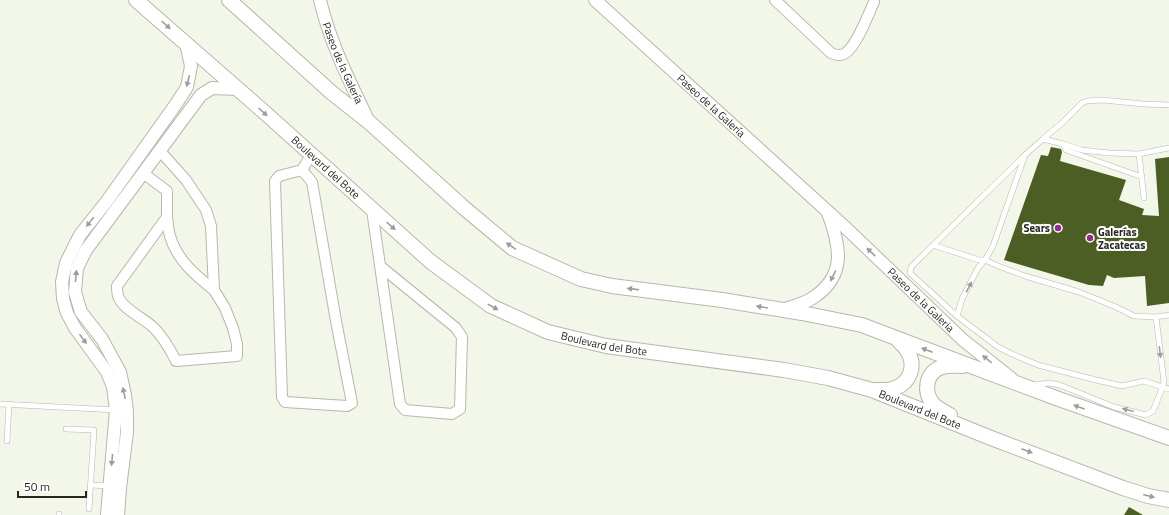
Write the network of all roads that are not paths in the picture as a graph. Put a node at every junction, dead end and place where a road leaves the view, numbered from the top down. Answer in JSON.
{"nodes":[{"id":1,"x":136,"y":0,"type":"edge"},
{"id":2,"x":229,"y":0,"type":"edge"},
{"id":3,"x":320,"y":0,"type":"edge"},
{"id":4,"x":595,"y":0,"type":"edge"},
{"id":5,"x":775,"y":0,"type":"edge"},
{"id":6,"x":874,"y":2,"type":"dead end"},
{"id":7,"x":186,"y":43,"type":"junction"},
{"id":8,"x":238,"y":89,"type":"junction"},
{"id":9,"x":1169,"y":104,"type":"edge"},
{"id":10,"x":370,"y":123,"type":"junction"},
{"id":11,"x":160,"y":126,"type":"junction"},
{"id":12,"x":170,"y":138,"type":"junction"},
{"id":13,"x":1043,"y":138,"type":"junction"},
{"id":14,"x":1062,"y":144,"type":"junction"},
{"id":15,"x":1169,"y":148,"type":"edge"},
{"id":16,"x":160,"y":151,"type":"junction"},
{"id":17,"x":1139,"y":154,"type":"junction"},
{"id":18,"x":311,"y":155,"type":"junction"},
{"id":19,"x":1025,"y":155,"type":"junction"},
{"id":20,"x":302,"y":170,"type":"junction"},
{"id":21,"x":143,"y":172,"type":"junction"},
{"id":22,"x":1142,"y":177,"type":"junction"},
{"id":23,"x":1144,"y":198,"type":"dead end"},
{"id":24,"x":107,"y":200,"type":"junction"},
{"id":25,"x":117,"y":207,"type":"junction"},
{"id":26,"x":372,"y":210,"type":"junction"},
{"id":27,"x":828,"y":212,"type":"junction"},
{"id":28,"x":167,"y":217,"type":"junction"},
{"id":29,"x":933,"y":245,"type":"junction"},
{"id":30,"x":985,"y":260,"type":"junction"},
{"id":31,"x":380,"y":266,"type":"junction"},
{"id":32,"x":214,"y":290,"type":"junction"},
{"id":33,"x":782,"y":310,"type":"junction"},
{"id":34,"x":1169,"y":315,"type":"edge"},
{"id":35,"x":957,"y":316,"type":"junction"},
{"id":36,"x":1156,"y":317,"type":"junction"},
{"id":37,"x":896,"y":338,"type":"junction"},
{"id":38,"x":970,"y":366,"type":"junction"},
{"id":39,"x":1021,"y":385,"type":"junction"},
{"id":40,"x":1163,"y":386,"type":"junction"},
{"id":41,"x":1169,"y":389,"type":"edge"},
{"id":42,"x":872,"y":390,"type":"junction"},
{"id":43,"x":0,"y":404,"type":"edge"},
{"id":44,"x":8,"y":404,"type":"junction"},
{"id":45,"x":122,"y":410,"type":"junction"},
{"id":46,"x":66,"y":429,"type":"dead end"},
{"id":47,"x":974,"y":431,"type":"junction"},
{"id":48,"x":1169,"y":438,"type":"edge"},
{"id":49,"x":7,"y":441,"type":"dead end"},
{"id":50,"x":91,"y":485,"type":"junction"},
{"id":51,"x":115,"y":487,"type":"junction"},
{"id":52,"x":1169,"y":500,"type":"edge"},
{"id":53,"x":89,"y":509,"type":"dead end"},
{"id":54,"x":107,"y":515,"type":"edge"},
{"id":55,"x":118,"y":515,"type":"edge"}],
"edges":[{"from":1,"to":7,"type":"main road","name":"Boulevard del Bote","one_way":true},
{"from":2,"to":10,"type":"main road"},
{"from":3,"to":10,"type":"street","name":"Paseo de la Galería"},
{"from":4,"to":27,"type":"street","name":"Paseo de la Galería"},
{"from":5,"to":6,"type":"street"},
{"from":7,"to":8,"type":"main road","name":"Boulevard del Bote"},
{"from":7,"to":11,"type":"street","one_way":true},
{"from":8,"to":12,"type":"street"},
{"from":8,"to":18,"type":"main road","name":"Boulevard del Bote","one_way":true},
{"from":9,"to":13,"type":"lane"},
{"from":33,"to":10,"type":"main road","one_way":true},
{"from":11,"to":12,"type":"lane"},
{"from":11,"to":24,"type":"street"},
{"from":12,"to":16,"type":"street"},
{"from":13,"to":14,"type":"lane"},
{"from":13,"to":19,"type":"lane"},
{"from":14,"to":17,"type":"lane"},
{"from":14,"to":22,"type":"lane"},
{"from":15,"to":17,"type":"lane"},
{"from":16,"to":21,"type":"street"},
{"from":16,"to":32,"type":"street"},
{"from":17,"to":22,"type":"lane"},
{"from":18,"to":20,"type":"street"},
{"from":18,"to":26,"type":"main road","name":"Boulevard del Bote"},
{"from":19,"to":29,"type":"lane"},
{"from":19,"to":30,"type":"lane"},
{"from":20,"to":20,"type":"street"},
{"from":21,"to":25,"type":"street"},
{"from":21,"to":28,"type":"street"},
{"from":22,"to":23,"type":"lane"},
{"from":24,"to":25,"type":"street"},
{"from":24,"to":45,"type":"street","one_way":true},
{"from":45,"to":25,"type":"street","one_way":true},
{"from":26,"to":31,"type":"street"},
{"from":26,"to":42,"type":"main road","name":"Boulevard del Bote","one_way":true},
{"from":27,"to":33,"type":"street","one_way":true},
{"from":39,"to":27,"type":"street","name":"Paseo de la Galeria","one_way":true},
{"from":28,"to":32,"type":"street"},
{"from":28,"to":32,"type":"street"},
{"from":29,"to":30,"type":"lane"},
{"from":29,"to":35,"type":"lane"},
{"from":35,"to":30,"type":"lane","one_way":true},
{"from":30,"to":36,"type":"lane"},
{"from":31,"to":31,"type":"street"},
{"from":33,"to":37,"type":"main road"},
{"from":34,"to":36,"type":"lane"},
{"from":35,"to":40,"type":"lane"},
{"from":36,"to":40,"type":"lane","one_way":true},
{"from":38,"to":37,"type":"main road","one_way":true},
{"from":37,"to":42,"type":"main road"},
{"from":38,"to":39,"type":"main road"},
{"from":38,"to":47,"type":"main road"},
{"from":40,"to":39,"type":"lane","one_way":true},
{"from":48,"to":39,"type":"main road","one_way":true},
{"from":40,"to":41,"type":"lane"},
{"from":42,"to":47,"type":"main road","name":"Boulevard del Bote"},
{"from":43,"to":44,"type":"lane"},
{"from":44,"to":45,"type":"lane"},
{"from":44,"to":49,"type":"lane"},
{"from":45,"to":51,"type":"street"},
{"from":46,"to":50,"type":"lane"},
{"from":47,"to":52,"type":"main road","name":"Boulevard del Bote","one_way":true},
{"from":50,"to":51,"type":"lane"},
{"from":50,"to":53,"type":"lane"},
{"from":51,"to":54,"type":"street"},
{"from":51,"to":55,"type":"street"}]}
